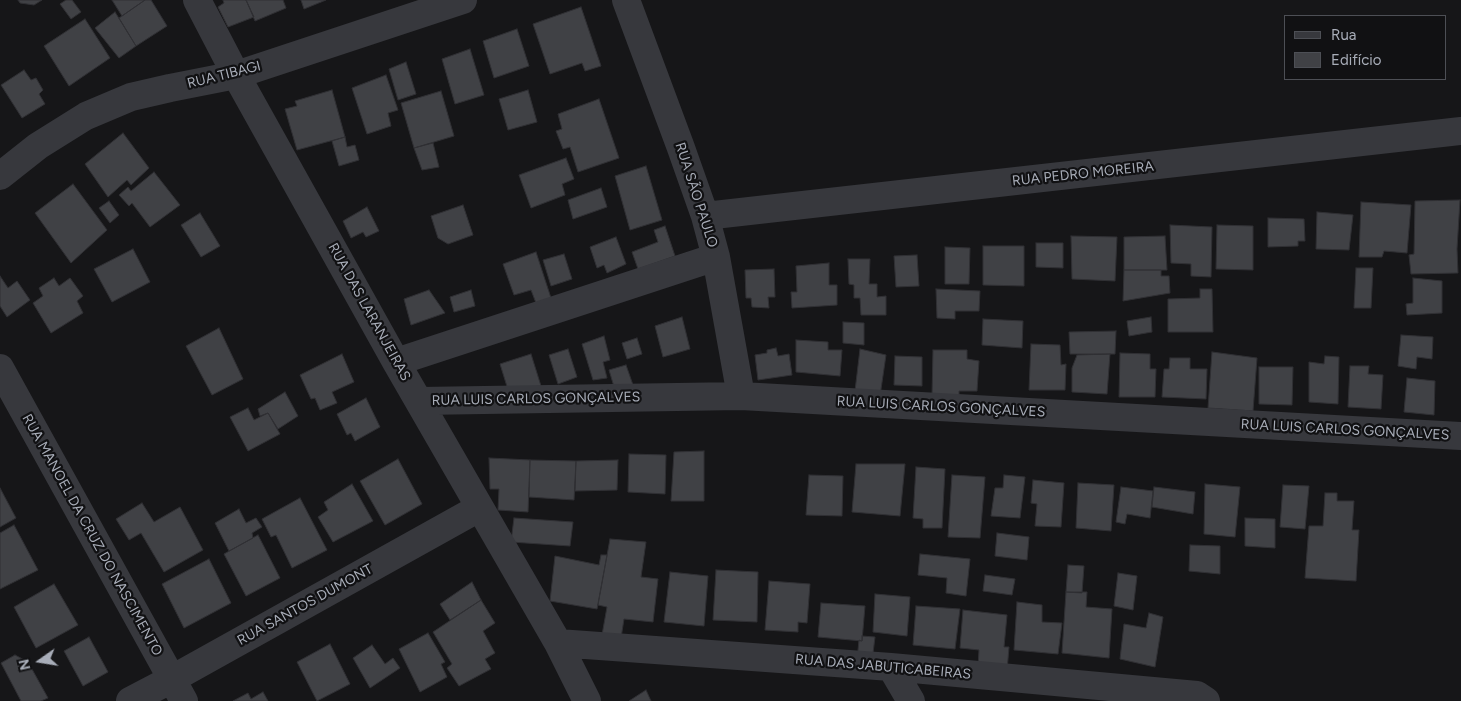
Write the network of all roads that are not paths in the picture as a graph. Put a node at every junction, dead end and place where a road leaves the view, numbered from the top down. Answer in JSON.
{"nodes":[{"id":1,"x":197,"y":0,"type":"edge"},
{"id":2,"x":463,"y":0,"type":"edge"},
{"id":3,"x":626,"y":0,"type":"edge"},
{"id":4,"x":236,"y":75,"type":"junction"},
{"id":5,"x":1461,"y":131,"type":"edge"},
{"id":6,"x":0,"y":176,"type":"edge"},
{"id":7,"x":704,"y":216,"type":"junction"},
{"id":8,"x":716,"y":257,"type":"junction"},
{"id":9,"x":396,"y":362,"type":"junction"},
{"id":10,"x":0,"y":368,"type":"edge"},
{"id":11,"x":741,"y":396,"type":"junction"},
{"id":12,"x":420,"y":401,"type":"junction"},
{"id":13,"x":1461,"y":436,"type":"edge"},
{"id":14,"x":480,"y":508,"type":"junction"},
{"id":15,"x":558,"y":644,"type":"junction"},
{"id":16,"x":891,"y":667,"type":"junction"},
{"id":17,"x":178,"y":690,"type":"edge"},
{"id":18,"x":130,"y":701,"type":"edge"},
{"id":19,"x":587,"y":701,"type":"edge"},
{"id":20,"x":911,"y":701,"type":"edge"},
{"id":21,"x":1206,"y":701,"type":"edge"}],
"edges":[{"from":1,"to":4,"type":"street","name":"RUA DAS LARANJEIRAS"},
{"from":2,"to":4,"type":"street","name":"RUA TIBAGI"},
{"from":3,"to":7,"type":"street","name":"RUA SÃO PAULO"},
{"from":4,"to":6,"type":"street","name":"RUA TIBAGI"},
{"from":4,"to":9,"type":"street","name":"RUA DAS LARANJEIRAS"},
{"from":5,"to":7,"type":"street","name":"RUA PEDRO MOREIRA"},
{"from":7,"to":8,"type":"street","name":"RUA SÃO PAULO"},
{"from":8,"to":9,"type":"street"},
{"from":8,"to":11,"type":"street","name":"RUA SÃO PAULO"},
{"from":9,"to":12,"type":"street","name":"RUA DAS LARANJEIRAS"},
{"from":10,"to":17,"type":"street","name":"RUA MANOEL DA CRUZ DO NASCIMENTO"},
{"from":11,"to":12,"type":"street","name":"RUA LUIS CARLOS GONÇALVES"},
{"from":11,"to":13,"type":"street","name":"RUA LUIS CARLOS GONÇALVES"},
{"from":12,"to":14,"type":"street","name":"RUA DAS LARANJEIRAS"},
{"from":14,"to":15,"type":"street","name":"RUA DAS LARANJEIRAS"},
{"from":14,"to":17,"type":"street","name":"RUA SANTOS DUMONT"},
{"from":15,"to":16,"type":"street","name":"RUA DAS JABUTICABEIRAS"},
{"from":15,"to":19,"type":"street","name":"RUA DAS LARANJEIRAS"},
{"from":16,"to":20,"type":"street"},
{"from":16,"to":21,"type":"street","name":"RUA DAS JABUTICABEIRAS"},
{"from":17,"to":18,"type":"street","name":"RUA SANTOS DUMONT"}]}
